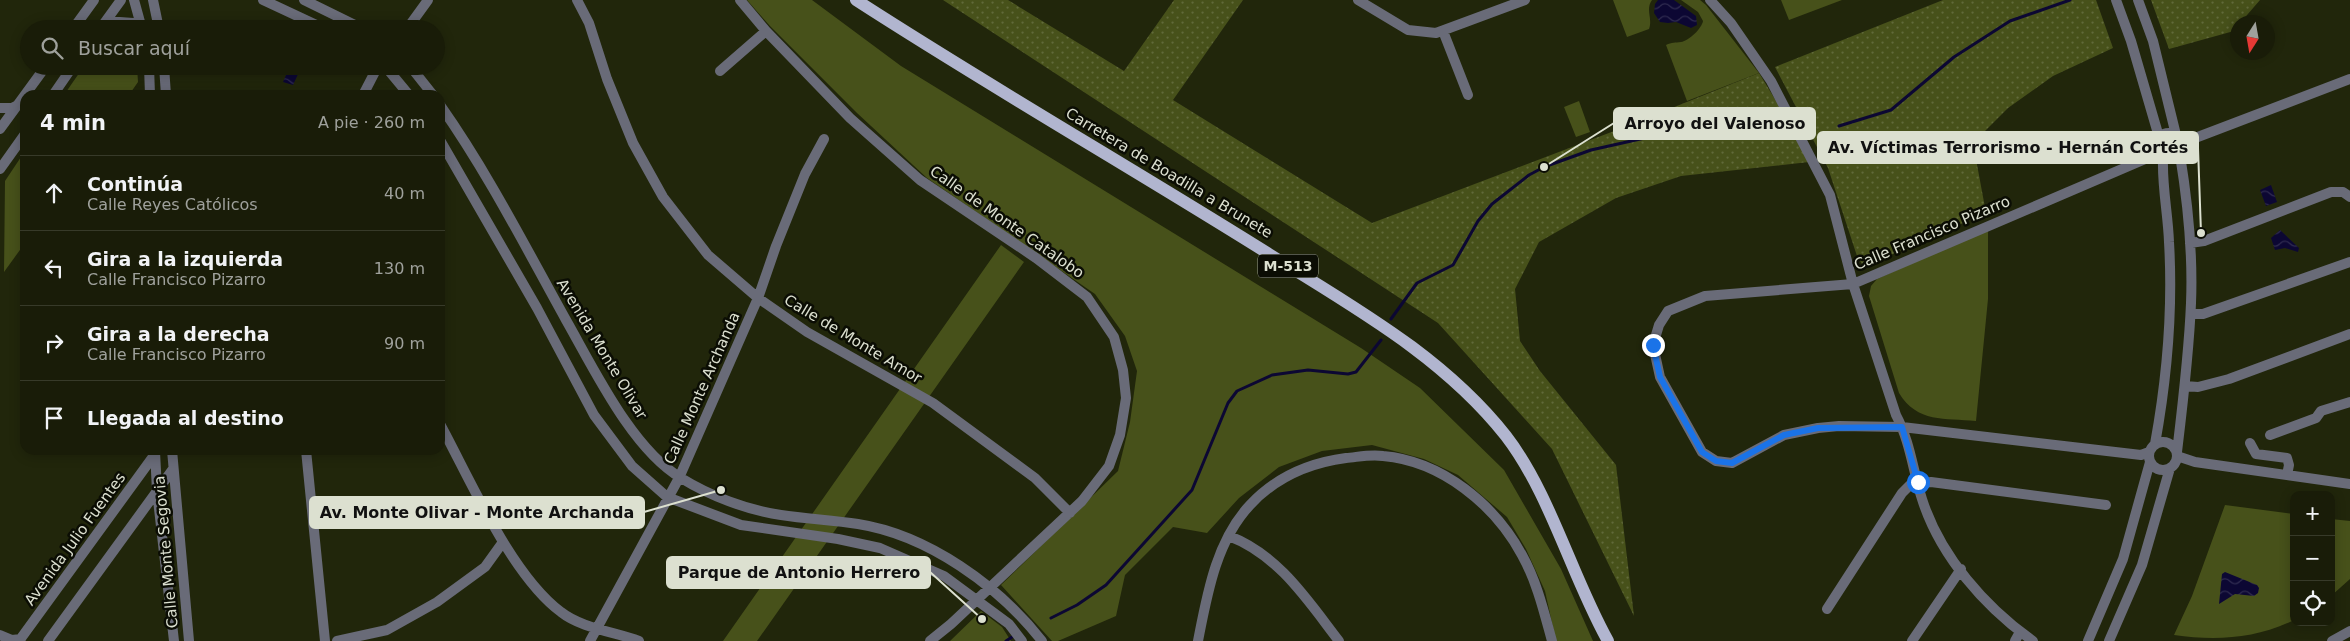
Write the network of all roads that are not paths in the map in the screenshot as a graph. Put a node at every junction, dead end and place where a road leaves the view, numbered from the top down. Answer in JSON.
{"nodes":[{"id":1,"x":94,"y":0,"type":"edge"},
{"id":2,"x":121,"y":0,"type":"edge"},
{"id":3,"x":134,"y":0,"type":"edge"},
{"id":4,"x":153,"y":0,"type":"edge"},
{"id":5,"x":263,"y":0,"type":"edge"},
{"id":6,"x":304,"y":0,"type":"edge"},
{"id":7,"x":428,"y":0,"type":"edge"},
{"id":8,"x":577,"y":0,"type":"edge"},
{"id":9,"x":740,"y":0,"type":"edge"},
{"id":10,"x":856,"y":0,"type":"edge"},
{"id":11,"x":1358,"y":0,"type":"edge"},
{"id":12,"x":1525,"y":0,"type":"edge"},
{"id":13,"x":1710,"y":0,"type":"edge"},
{"id":14,"x":2116,"y":0,"type":"edge"},
{"id":15,"x":2138,"y":0,"type":"edge"},
{"id":16,"x":80,"y":20,"type":"edge"},
{"id":17,"x":107,"y":20,"type":"edge"},
{"id":18,"x":139,"y":20,"type":"edge"},
{"id":19,"x":156,"y":20,"type":"edge"},
{"id":20,"x":306,"y":20,"type":"edge"},
{"id":21,"x":345,"y":20,"type":"edge"},
{"id":22,"x":414,"y":20,"type":"edge"},
{"id":23,"x":1443,"y":30,"type":"junction"},
{"id":24,"x":766,"y":31,"type":"junction"},
{"id":25,"x":720,"y":71,"type":"dead end"},
{"id":26,"x":39,"y":75,"type":"edge"},
{"id":27,"x":67,"y":75,"type":"edge"},
{"id":28,"x":149,"y":75,"type":"edge"},
{"id":29,"x":165,"y":75,"type":"edge"},
{"id":30,"x":373,"y":75,"type":"edge"},
{"id":31,"x":393,"y":75,"type":"edge"},
{"id":32,"x":417,"y":75,"type":"edge"},
{"id":33,"x":2350,"y":79,"type":"edge"},
{"id":34,"x":28,"y":90,"type":"edge"},
{"id":35,"x":56,"y":90,"type":"edge"},
{"id":36,"x":150,"y":90,"type":"edge"},
{"id":37,"x":166,"y":90,"type":"edge"},
{"id":38,"x":366,"y":90,"type":"edge"},
{"id":39,"x":405,"y":90,"type":"edge"},
{"id":40,"x":429,"y":90,"type":"edge"},
{"id":41,"x":1468,"y":95,"type":"dead end"},
{"id":42,"x":20,"y":101,"type":"edge"},
{"id":43,"x":18,"y":104,"type":"junction"},
{"id":44,"x":0,"y":108,"type":"edge"},
{"id":45,"x":445,"y":114,"type":"edge"},
{"id":46,"x":0,"y":129,"type":"edge"},
{"id":47,"x":2159,"y":137,"type":"junction"},
{"id":48,"x":824,"y":139,"type":"dead end"},
{"id":49,"x":2179,"y":139,"type":"junction"},
{"id":50,"x":20,"y":141,"type":"edge"},
{"id":51,"x":445,"y":149,"type":"edge"},
{"id":52,"x":2180,"y":155,"type":"junction"},
{"id":53,"x":2160,"y":156,"type":"junction"},
{"id":54,"x":0,"y":168,"type":"edge"},
{"id":55,"x":2350,"y":197,"type":"edge"},
{"id":56,"x":2190,"y":243,"type":"junction"},
{"id":57,"x":2350,"y":262,"type":"edge"},
{"id":58,"x":1853,"y":284,"type":"junction"},
{"id":59,"x":758,"y":298,"type":"junction"},
{"id":60,"x":2191,"y":314,"type":"junction"},
{"id":61,"x":2350,"y":334,"type":"edge"},
{"id":62,"x":2185,"y":386,"type":"junction"},
{"id":63,"x":2350,"y":402,"type":"edge"},
{"id":64,"x":1902,"y":427,"type":"junction"},
{"id":65,"x":445,"y":433,"type":"edge"},
{"id":66,"x":2270,"y":435,"type":"dead end"},
{"id":67,"x":2250,"y":443,"type":"dead end"},
{"id":68,"x":2152,"y":453,"type":"junction"},
{"id":69,"x":2177,"y":454,"type":"junction"},
{"id":70,"x":153,"y":455,"type":"edge"},
{"id":71,"x":155,"y":455,"type":"edge"},
{"id":72,"x":164,"y":455,"type":"edge"},
{"id":73,"x":172,"y":455,"type":"edge"},
{"id":74,"x":306,"y":455,"type":"edge"},
{"id":75,"x":173,"y":465,"type":"junction"},
{"id":76,"x":2170,"y":468,"type":"junction"},
{"id":77,"x":2287,"y":475,"type":"junction"},
{"id":78,"x":679,"y":478,"type":"junction"},
{"id":79,"x":1918,"y":482,"type":"junction"},
{"id":80,"x":2350,"y":484,"type":"edge"},
{"id":81,"x":157,"y":491,"type":"junction"},
{"id":82,"x":667,"y":498,"type":"junction"},
{"id":83,"x":2106,"y":505,"type":"dead end"},
{"id":84,"x":1070,"y":513,"type":"junction"},
{"id":85,"x":1229,"y":536,"type":"junction"},
{"id":86,"x":503,"y":542,"type":"junction"},
{"id":87,"x":1961,"y":569,"type":"junction"},
{"id":88,"x":990,"y":587,"type":"junction"},
{"id":89,"x":975,"y":600,"type":"junction"},
{"id":90,"x":1827,"y":609,"type":"dead end"},
{"id":91,"x":597,"y":629,"type":"junction"},
{"id":92,"x":2350,"y":631,"type":"edge"},
{"id":93,"x":2020,"y":632,"type":"junction"},
{"id":94,"x":0,"y":635,"type":"edge"},
{"id":95,"x":20,"y":640,"type":"edge"},
{"id":96,"x":48,"y":641,"type":"edge"},
{"id":97,"x":174,"y":641,"type":"edge"},
{"id":98,"x":190,"y":641,"type":"edge"},
{"id":99,"x":325,"y":641,"type":"edge"},
{"id":100,"x":337,"y":641,"type":"edge"},
{"id":101,"x":590,"y":641,"type":"edge"},
{"id":102,"x":639,"y":641,"type":"edge"},
{"id":103,"x":930,"y":641,"type":"edge"},
{"id":104,"x":1022,"y":641,"type":"edge"},
{"id":105,"x":1042,"y":641,"type":"edge"},
{"id":106,"x":1198,"y":641,"type":"edge"},
{"id":107,"x":1339,"y":641,"type":"edge"},
{"id":108,"x":1552,"y":641,"type":"edge"},
{"id":109,"x":1608,"y":641,"type":"edge"},
{"id":110,"x":1912,"y":641,"type":"edge"},
{"id":111,"x":2014,"y":641,"type":"edge"},
{"id":112,"x":2033,"y":641,"type":"edge"},
{"id":113,"x":2088,"y":641,"type":"edge"},
{"id":114,"x":2109,"y":641,"type":"edge"},
{"id":115,"x":2332,"y":641,"type":"edge"}],
"edges":[{"from":1,"to":16,"type":"street"},
{"from":2,"to":17,"type":"street"},
{"from":3,"to":18,"type":"street"},
{"from":4,"to":19,"type":"street"},
{"from":5,"to":20,"type":"street"},
{"from":6,"to":21,"type":"street"},
{"from":7,"to":22,"type":"street"},
{"from":8,"to":59,"type":"street","name":"Calle de Monte Amor"},
{"from":9,"to":24,"type":"street","name":"Calle de Monte Catalobo"},
{"from":10,"to":109,"type":"main road","name":"Carretera de Boadilla a Brunete","number":"M-513"},
{"from":11,"to":23,"type":"street"},
{"from":12,"to":23,"type":"street"},
{"from":13,"to":58,"type":"street"},
{"from":14,"to":47,"type":"street"},
{"from":15,"to":49,"type":"street"},
{"from":23,"to":41,"type":"street"},
{"from":24,"to":25,"type":"street"},
{"from":24,"to":84,"type":"street","name":"Calle de Monte Catalobo"},
{"from":26,"to":34,"type":"street"},
{"from":27,"to":35,"type":"street"},
{"from":28,"to":36,"type":"street"},
{"from":29,"to":37,"type":"street"},
{"from":30,"to":38,"type":"street"},
{"from":31,"to":39,"type":"street"},
{"from":32,"to":40,"type":"street"},
{"from":33,"to":49,"type":"street"},
{"from":42,"to":43,"type":"street"},
{"from":43,"to":44,"type":"street"},
{"from":43,"to":46,"type":"street"},
{"from":45,"to":78,"type":"street","name":"Avenida Monte Olivar"},
{"from":47,"to":49,"type":"street"},
{"from":47,"to":53,"type":"street"},
{"from":48,"to":59,"type":"street","name":"Calle Monte Archanda"},
{"from":49,"to":52,"type":"street"},
{"from":50,"to":54,"type":"street"},
{"from":51,"to":82,"type":"street"},
{"from":52,"to":53,"type":"street"},
{"from":52,"to":56,"type":"street"},
{"from":53,"to":58,"type":"street","name":"Calle Francisco Pizarro"},
{"from":53,"to":68,"type":"street"},
{"from":55,"to":56,"type":"street"},
{"from":56,"to":60,"type":"street"},
{"from":57,"to":60,"type":"street"},
{"from":58,"to":64,"type":"street"},
{"from":58,"to":64,"type":"street","name":"Calle Francisco Pizarro"},
{"from":59,"to":78,"type":"street","name":"Calle Monte Archanda"},
{"from":59,"to":84,"type":"street","name":"Calle de Monte Amor"},
{"from":60,"to":62,"type":"street"},
{"from":61,"to":62,"type":"street"},
{"from":62,"to":69,"type":"street"},
{"from":63,"to":66,"type":"street"},
{"from":64,"to":68,"type":"street","name":"Calle Francisco Pizarro"},
{"from":64,"to":79,"type":"street"},
{"from":65,"to":86,"type":"street"},
{"from":67,"to":77,"type":"street"},
{"from":68,"to":69,"type":"street"},
{"from":68,"to":76,"type":"street"},
{"from":68,"to":113,"type":"street"},
{"from":69,"to":76,"type":"street"},
{"from":69,"to":77,"type":"street"},
{"from":70,"to":95,"type":"street","name":"Avenida Julio Fuentes"},
{"from":71,"to":81,"type":"street","name":"Calle Monte Segovia"},
{"from":72,"to":75,"type":"street","name":"Calle Monte Segovia"},
{"from":73,"to":75,"type":"street","name":"Calle Monte Segovia"},
{"from":74,"to":99,"type":"street"},
{"from":75,"to":81,"type":"street"},
{"from":75,"to":98,"type":"street","name":"Calle Monte Segovia"},
{"from":76,"to":114,"type":"street"},
{"from":77,"to":80,"type":"street"},
{"from":78,"to":82,"type":"street","name":"Calle Monte Archanda"},
{"from":78,"to":88,"type":"street","name":"Avenida Monte Olivar"},
{"from":79,"to":83,"type":"street"},
{"from":79,"to":87,"type":"street"},
{"from":79,"to":90,"type":"street"},
{"from":81,"to":96,"type":"street"},
{"from":81,"to":97,"type":"street","name":"Calle Monte Segovia"},
{"from":82,"to":89,"type":"street"},
{"from":82,"to":91,"type":"street","name":"Calle Monte Archanda"},
{"from":84,"to":88,"type":"street","name":"Calle de Monte Catalobo"},
{"from":85,"to":106,"type":"street"},
{"from":85,"to":107,"type":"street"},
{"from":85,"to":108,"type":"street"},
{"from":86,"to":91,"type":"street"},
{"from":86,"to":100,"type":"street"},
{"from":87,"to":93,"type":"street"},
{"from":87,"to":110,"type":"street"},
{"from":88,"to":89,"type":"street","name":"Calle de Monte Catalobo"},
{"from":88,"to":105,"type":"street","name":"Avenida Monte Olivar"},
{"from":89,"to":103,"type":"street","name":"Calle de Monte Catalobo"},
{"from":89,"to":104,"type":"street"},
{"from":91,"to":101,"type":"street","name":"Calle Monte Archanda"},
{"from":91,"to":102,"type":"street"},
{"from":92,"to":115,"type":"street"},
{"from":93,"to":111,"type":"street"},
{"from":93,"to":112,"type":"street"},
{"from":94,"to":95,"type":"street"}]}
